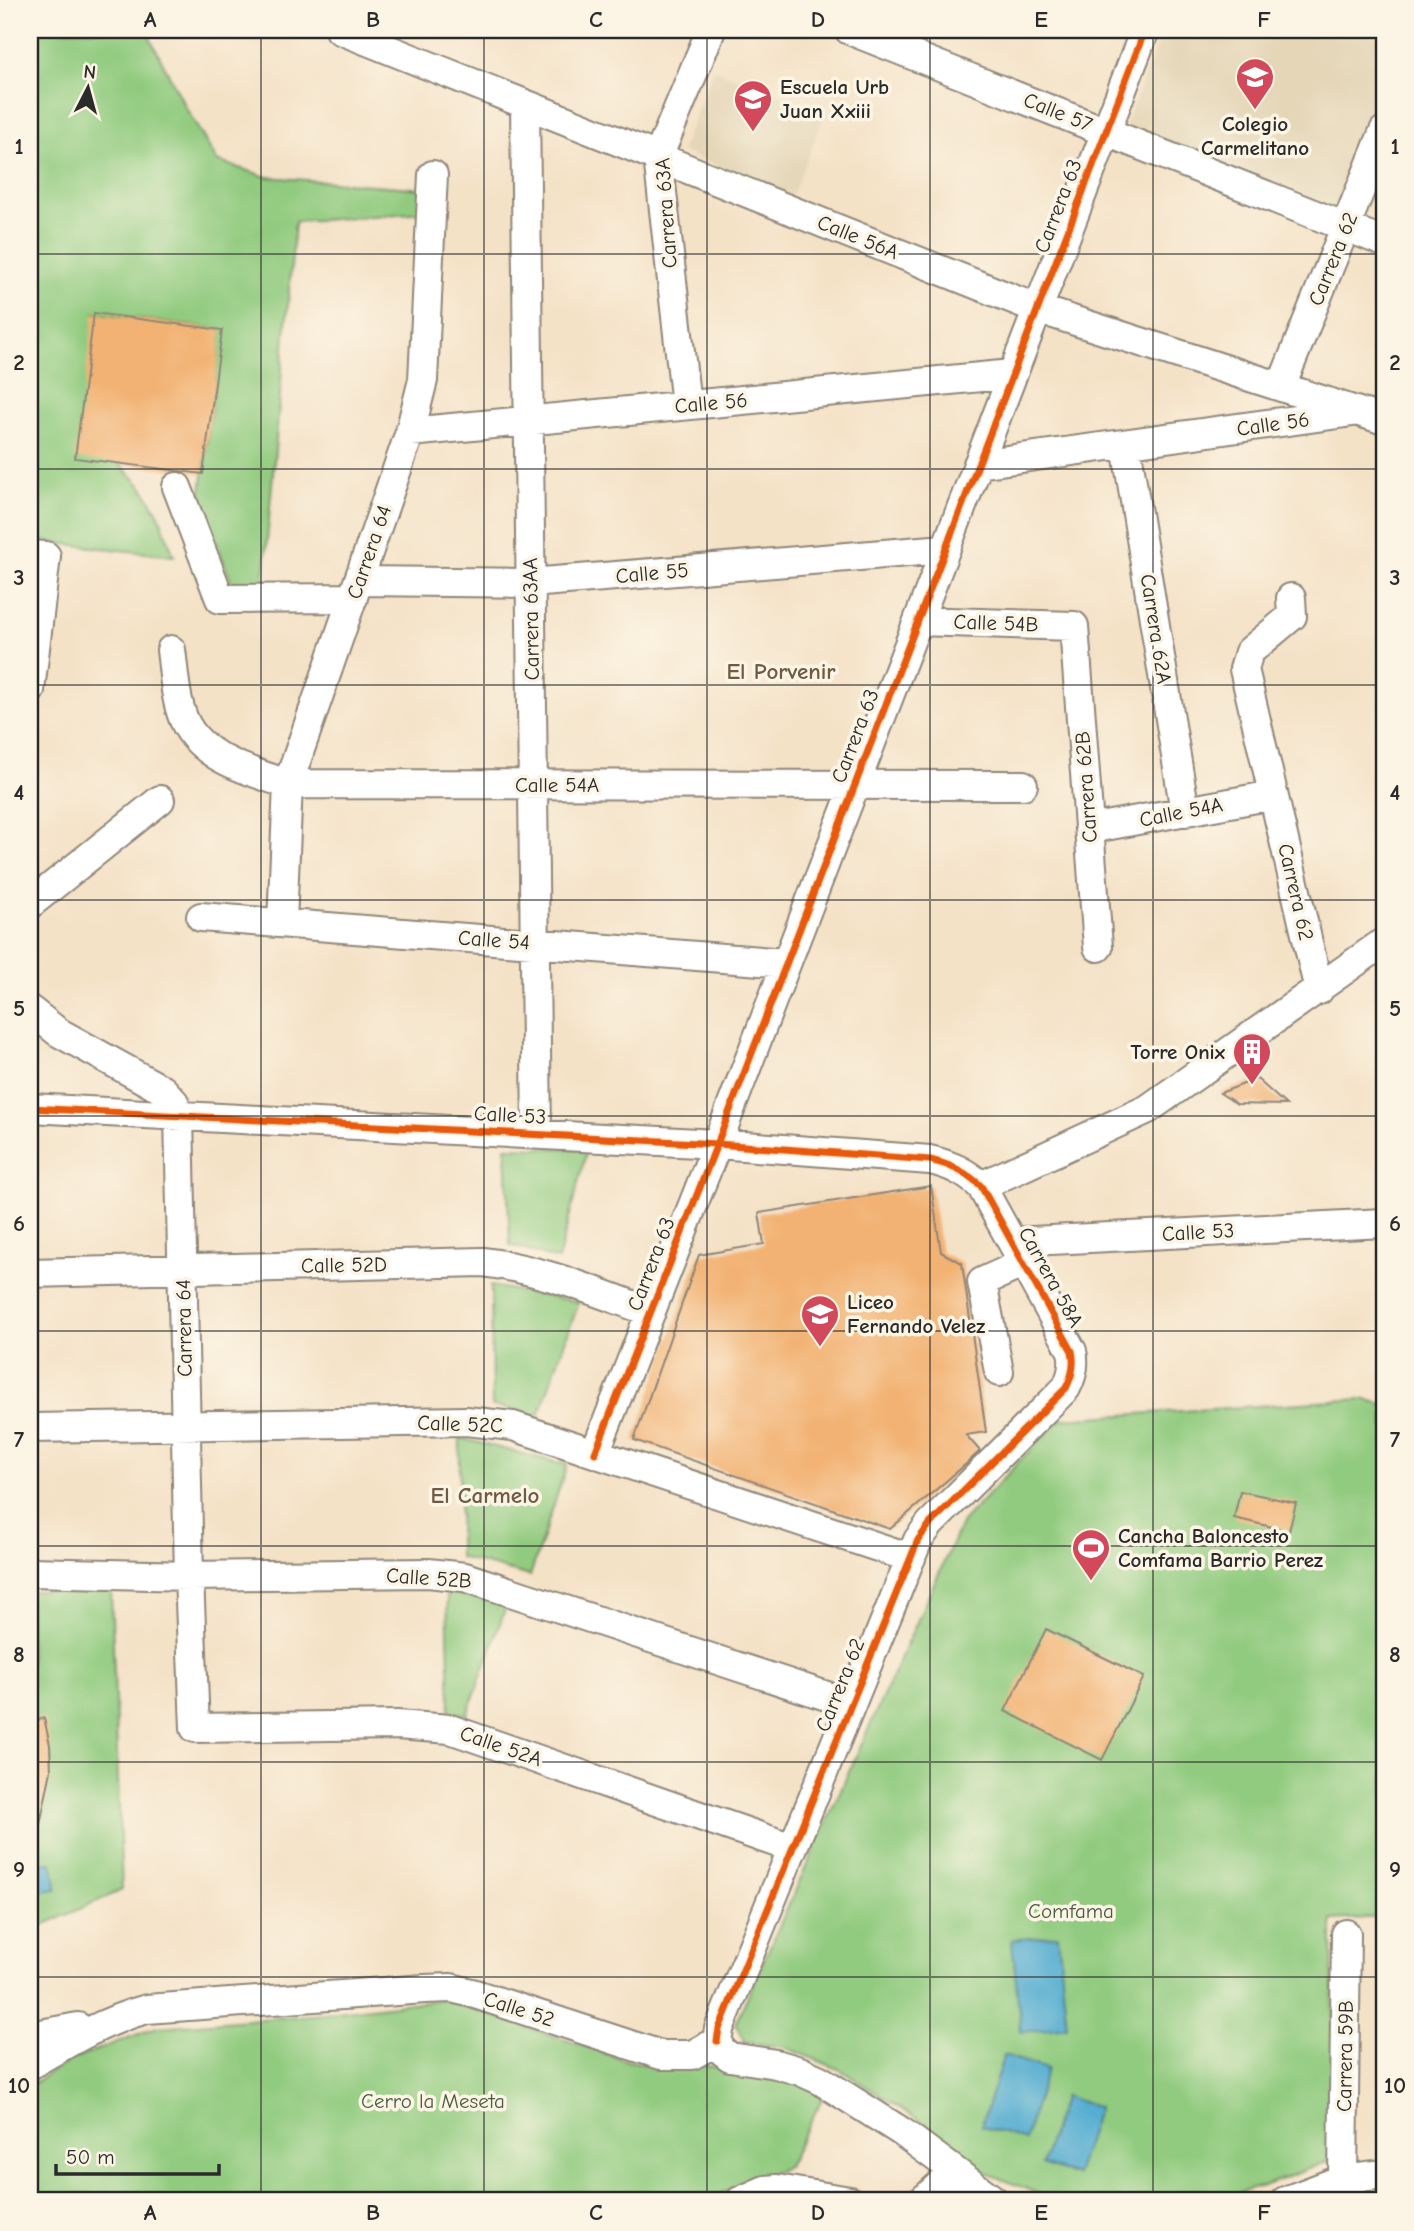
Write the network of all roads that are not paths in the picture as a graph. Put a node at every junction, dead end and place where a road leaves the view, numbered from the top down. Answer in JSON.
{"nodes":[{"id":1,"x":340,"y":30,"type":"edge"},
{"id":2,"x":711,"y":30,"type":"edge"},
{"id":3,"x":849,"y":30,"type":"edge"},
{"id":4,"x":1145,"y":30,"type":"edge"},
{"id":5,"x":525,"y":104,"type":"junction"},
{"id":6,"x":1106,"y":131,"type":"junction"},
{"id":7,"x":1384,"y":131,"type":"edge"},
{"id":8,"x":658,"y":157,"type":"junction"},
{"id":9,"x":433,"y":175,"type":"dead end"},
{"id":10,"x":1346,"y":226,"type":"junction"},
{"id":11,"x":1384,"y":242,"type":"edge"},
{"id":12,"x":1038,"y":309,"type":"junction"},
{"id":13,"x":1012,"y":374,"type":"junction"},
{"id":14,"x":1281,"y":387,"type":"junction"},
{"id":15,"x":686,"y":405,"type":"junction"},
{"id":16,"x":1372,"y":416,"type":"edge"},
{"id":17,"x":528,"y":421,"type":"junction"},
{"id":18,"x":410,"y":432,"type":"junction"},
{"id":19,"x":1126,"y":445,"type":"junction"},
{"id":20,"x":978,"y":464,"type":"junction"},
{"id":21,"x":177,"y":487,"type":"dead end"},
{"id":22,"x":945,"y":549,"type":"junction"},
{"id":23,"x":30,"y":555,"type":"edge"},
{"id":24,"x":530,"y":583,"type":"junction"},
{"id":25,"x":356,"y":590,"type":"junction"},
{"id":26,"x":1291,"y":598,"type":"dead end"},
{"id":27,"x":918,"y":621,"type":"junction"},
{"id":28,"x":1074,"y":626,"type":"joint"},
{"id":29,"x":33,"y":631,"type":"edge"},
{"id":30,"x":171,"y":650,"type":"dead end"},
{"id":31,"x":30,"y":690,"type":"edge"},
{"id":32,"x":288,"y":784,"type":"junction"},
{"id":33,"x":533,"y":785,"type":"junction"},
{"id":34,"x":855,"y":785,"type":"junction"},
{"id":35,"x":1023,"y":785,"type":"dead end"},
{"id":36,"x":1273,"y":794,"type":"junction"},
{"id":37,"x":159,"y":800,"type":"dead end"},
{"id":38,"x":1185,"y":812,"type":"junction"},
{"id":39,"x":1089,"y":829,"type":"junction"},
{"id":40,"x":30,"y":904,"type":"edge"},
{"id":41,"x":201,"y":917,"type":"dead end"},
{"id":42,"x":282,"y":923,"type":"junction"},
{"id":43,"x":1384,"y":942,"type":"edge"},
{"id":44,"x":534,"y":943,"type":"junction"},
{"id":45,"x":1097,"y":947,"type":"dead end"},
{"id":46,"x":786,"y":963,"type":"junction"},
{"id":47,"x":1319,"y":990,"type":"junction"},
{"id":48,"x":30,"y":1010,"type":"edge"},
{"id":49,"x":30,"y":1108,"type":"edge"},
{"id":50,"x":179,"y":1115,"type":"junction"},
{"id":51,"x":537,"y":1134,"type":"junction"},
{"id":52,"x":717,"y":1144,"type":"junction"},
{"id":53,"x":981,"y":1186,"type":"junction"},
{"id":54,"x":1384,"y":1223,"type":"edge"},
{"id":55,"x":1018,"y":1253,"type":"junction"},
{"id":56,"x":183,"y":1269,"type":"junction"},
{"id":57,"x":30,"y":1273,"type":"edge"},
{"id":58,"x":651,"y":1312,"type":"junction"},
{"id":59,"x":999,"y":1373,"type":"dead end"},
{"id":60,"x":1066,"y":1388,"type":"joint"},
{"id":61,"x":186,"y":1426,"type":"junction"},
{"id":62,"x":30,"y":1428,"type":"edge"},
{"id":63,"x":595,"y":1453,"type":"junction"},
{"id":64,"x":911,"y":1558,"type":"junction"},
{"id":65,"x":30,"y":1573,"type":"edge"},
{"id":66,"x":189,"y":1576,"type":"junction"},
{"id":67,"x":851,"y":1704,"type":"junction"},
{"id":68,"x":195,"y":1728,"type":"joint"},
{"id":69,"x":792,"y":1848,"type":"junction"},
{"id":70,"x":1346,"y":1934,"type":"dead end"},
{"id":71,"x":125,"y":2015,"type":"junction"},
{"id":72,"x":30,"y":2036,"type":"edge"},
{"id":73,"x":717,"y":2041,"type":"junction"},
{"id":74,"x":30,"y":2065,"type":"edge"},
{"id":75,"x":1384,"y":2174,"type":"edge"},
{"id":76,"x":1343,"y":2179,"type":"junction"},
{"id":77,"x":964,"y":2186,"type":"edge"},
{"id":78,"x":1300,"y":2198,"type":"edge"},
{"id":79,"x":740,"y":2201,"type":"edge"},
{"id":80,"x":850,"y":2201,"type":"edge"},
{"id":81,"x":922,"y":2201,"type":"edge"},
{"id":82,"x":995,"y":2201,"type":"edge"}],
"edges":[{"from":1,"to":5,"type":"street","name":"Calle 56A"},
{"from":2,"to":8,"type":"street","name":"Carrera 63A"},
{"from":3,"to":6,"type":"street","name":"Calle 57"},
{"from":4,"to":6,"type":"street","name":"Carrera 63"},
{"from":5,"to":8,"type":"street","name":"Calle 56A"},
{"from":5,"to":17,"type":"street","name":"Carrera 63AA"},
{"from":6,"to":10,"type":"street","name":"Calle 57"},
{"from":6,"to":12,"type":"street","name":"Carrera 63"},
{"from":7,"to":10,"type":"street","name":"Carrera 62"},
{"from":8,"to":12,"type":"street","name":"Calle 56A"},
{"from":8,"to":15,"type":"street","name":"Carrera 63A"},
{"from":9,"to":18,"type":"street","name":"Carrera 64"},
{"from":10,"to":11,"type":"street","name":"Calle 57"},
{"from":10,"to":14,"type":"street","name":"Carrera 62"},
{"from":12,"to":13,"type":"street","name":"Carrera 63"},
{"from":12,"to":14,"type":"street","name":"Calle 56A"},
{"from":13,"to":15,"type":"street","name":"Calle 56"},
{"from":13,"to":20,"type":"street","name":"Carrera 63"},
{"from":14,"to":16,"type":"street","name":"Calle 56A"},
{"from":15,"to":17,"type":"street","name":"Calle 56"},
{"from":16,"to":19,"type":"street","name":"Calle 56"},
{"from":17,"to":18,"type":"street","name":"Calle 56"},
{"from":17,"to":24,"type":"street","name":"Carrera 63AA"},
{"from":18,"to":25,"type":"street","name":"Carrera 64"},
{"from":19,"to":20,"type":"street","name":"Calle 56"},
{"from":19,"to":38,"type":"street","name":"Carrera 62A"},
{"from":20,"to":22,"type":"street","name":"Carrera 63"},
{"from":21,"to":25,"type":"street","name":"Calle 55"},
{"from":22,"to":24,"type":"street","name":"Calle 55"},
{"from":22,"to":27,"type":"street","name":"Carrera 63"},
{"from":23,"to":29,"type":"street"},
{"from":24,"to":25,"type":"street","name":"Calle 55"},
{"from":24,"to":33,"type":"street","name":"Carrera 63AA"},
{"from":25,"to":32,"type":"street","name":"Carrera 64"},
{"from":26,"to":36,"type":"street","name":"Carrera 62"},
{"from":27,"to":28,"type":"street","name":"Calle 54B"},
{"from":27,"to":34,"type":"street","name":"Carrera 63"},
{"from":28,"to":39,"type":"street","name":"Carrera 62B"},
{"from":29,"to":31,"type":"street"},
{"from":30,"to":32,"type":"street","name":"Calle 54A"},
{"from":32,"to":33,"type":"street","name":"Calle 54A"},
{"from":32,"to":42,"type":"street","name":"Carrera 64"},
{"from":33,"to":34,"type":"street","name":"Calle 54A"},
{"from":33,"to":44,"type":"street","name":"Carrera 63AA"},
{"from":34,"to":35,"type":"street","name":"Calle 54A"},
{"from":34,"to":46,"type":"street","name":"Carrera 63"},
{"from":36,"to":38,"type":"street","name":"Calle 54A"},
{"from":36,"to":47,"type":"street","name":"Carrera 62"},
{"from":37,"to":40,"type":"street"},
{"from":38,"to":39,"type":"street","name":"Calle 54A"},
{"from":39,"to":45,"type":"street","name":"Carrera 62B"},
{"from":41,"to":42,"type":"street","name":"Calle 54"},
{"from":42,"to":44,"type":"street","name":"Calle 54"},
{"from":43,"to":47,"type":"street"},
{"from":44,"to":46,"type":"street","name":"Calle 54"},
{"from":44,"to":51,"type":"street","name":"Carrera 63AA"},
{"from":46,"to":52,"type":"street","name":"Carrera 63"},
{"from":47,"to":53,"type":"street"},
{"from":48,"to":50,"type":"street"},
{"from":49,"to":50,"type":"street","name":"Calle 53"},
{"from":50,"to":51,"type":"street","name":"Calle 53"},
{"from":50,"to":56,"type":"street","name":"Carrera 64"},
{"from":51,"to":52,"type":"street","name":"Calle 53"},
{"from":52,"to":53,"type":"street","name":"Calle 53"},
{"from":52,"to":58,"type":"street","name":"Carrera 63"},
{"from":53,"to":55,"type":"street","name":"Carrera 58A"},
{"from":54,"to":55,"type":"street","name":"Calle 53"},
{"from":55,"to":59,"type":"street"},
{"from":55,"to":60,"type":"street","name":"Carrera 58A"},
{"from":56,"to":57,"type":"street","name":"Calle 52D"},
{"from":56,"to":58,"type":"street","name":"Calle 52D"},
{"from":56,"to":61,"type":"street","name":"Carrera 64"},
{"from":58,"to":63,"type":"street","name":"Carrera 63"},
{"from":60,"to":64,"type":"street","name":"Carrera 62"},
{"from":61,"to":62,"type":"street","name":"Calle 52C"},
{"from":61,"to":63,"type":"street","name":"Calle 52C"},
{"from":61,"to":66,"type":"street","name":"Carrera 64"},
{"from":63,"to":64,"type":"street","name":"Calle 52C"},
{"from":64,"to":67,"type":"street","name":"Carrera 62"},
{"from":65,"to":66,"type":"street","name":"Calle 52B"},
{"from":66,"to":67,"type":"street","name":"Calle 52B"},
{"from":66,"to":68,"type":"street","name":"Carrera 64"},
{"from":67,"to":69,"type":"street","name":"Carrera 62"},
{"from":68,"to":69,"type":"street","name":"Calle 52A"},
{"from":69,"to":73,"type":"street","name":"Carrera 62"},
{"from":70,"to":76,"type":"street","name":"Carrera 59B"},
{"from":71,"to":72,"type":"street"},
{"from":71,"to":73,"type":"street","name":"Calle 52"},
{"from":71,"to":74,"type":"street","name":"Calle 52"},
{"from":73,"to":77,"type":"street"},
{"from":75,"to":76,"type":"street"},
{"from":76,"to":78,"type":"street"},
{"from":77,"to":81,"type":"street"},
{"from":77,"to":82,"type":"street"},
{"from":79,"to":80,"type":"street"}]}
